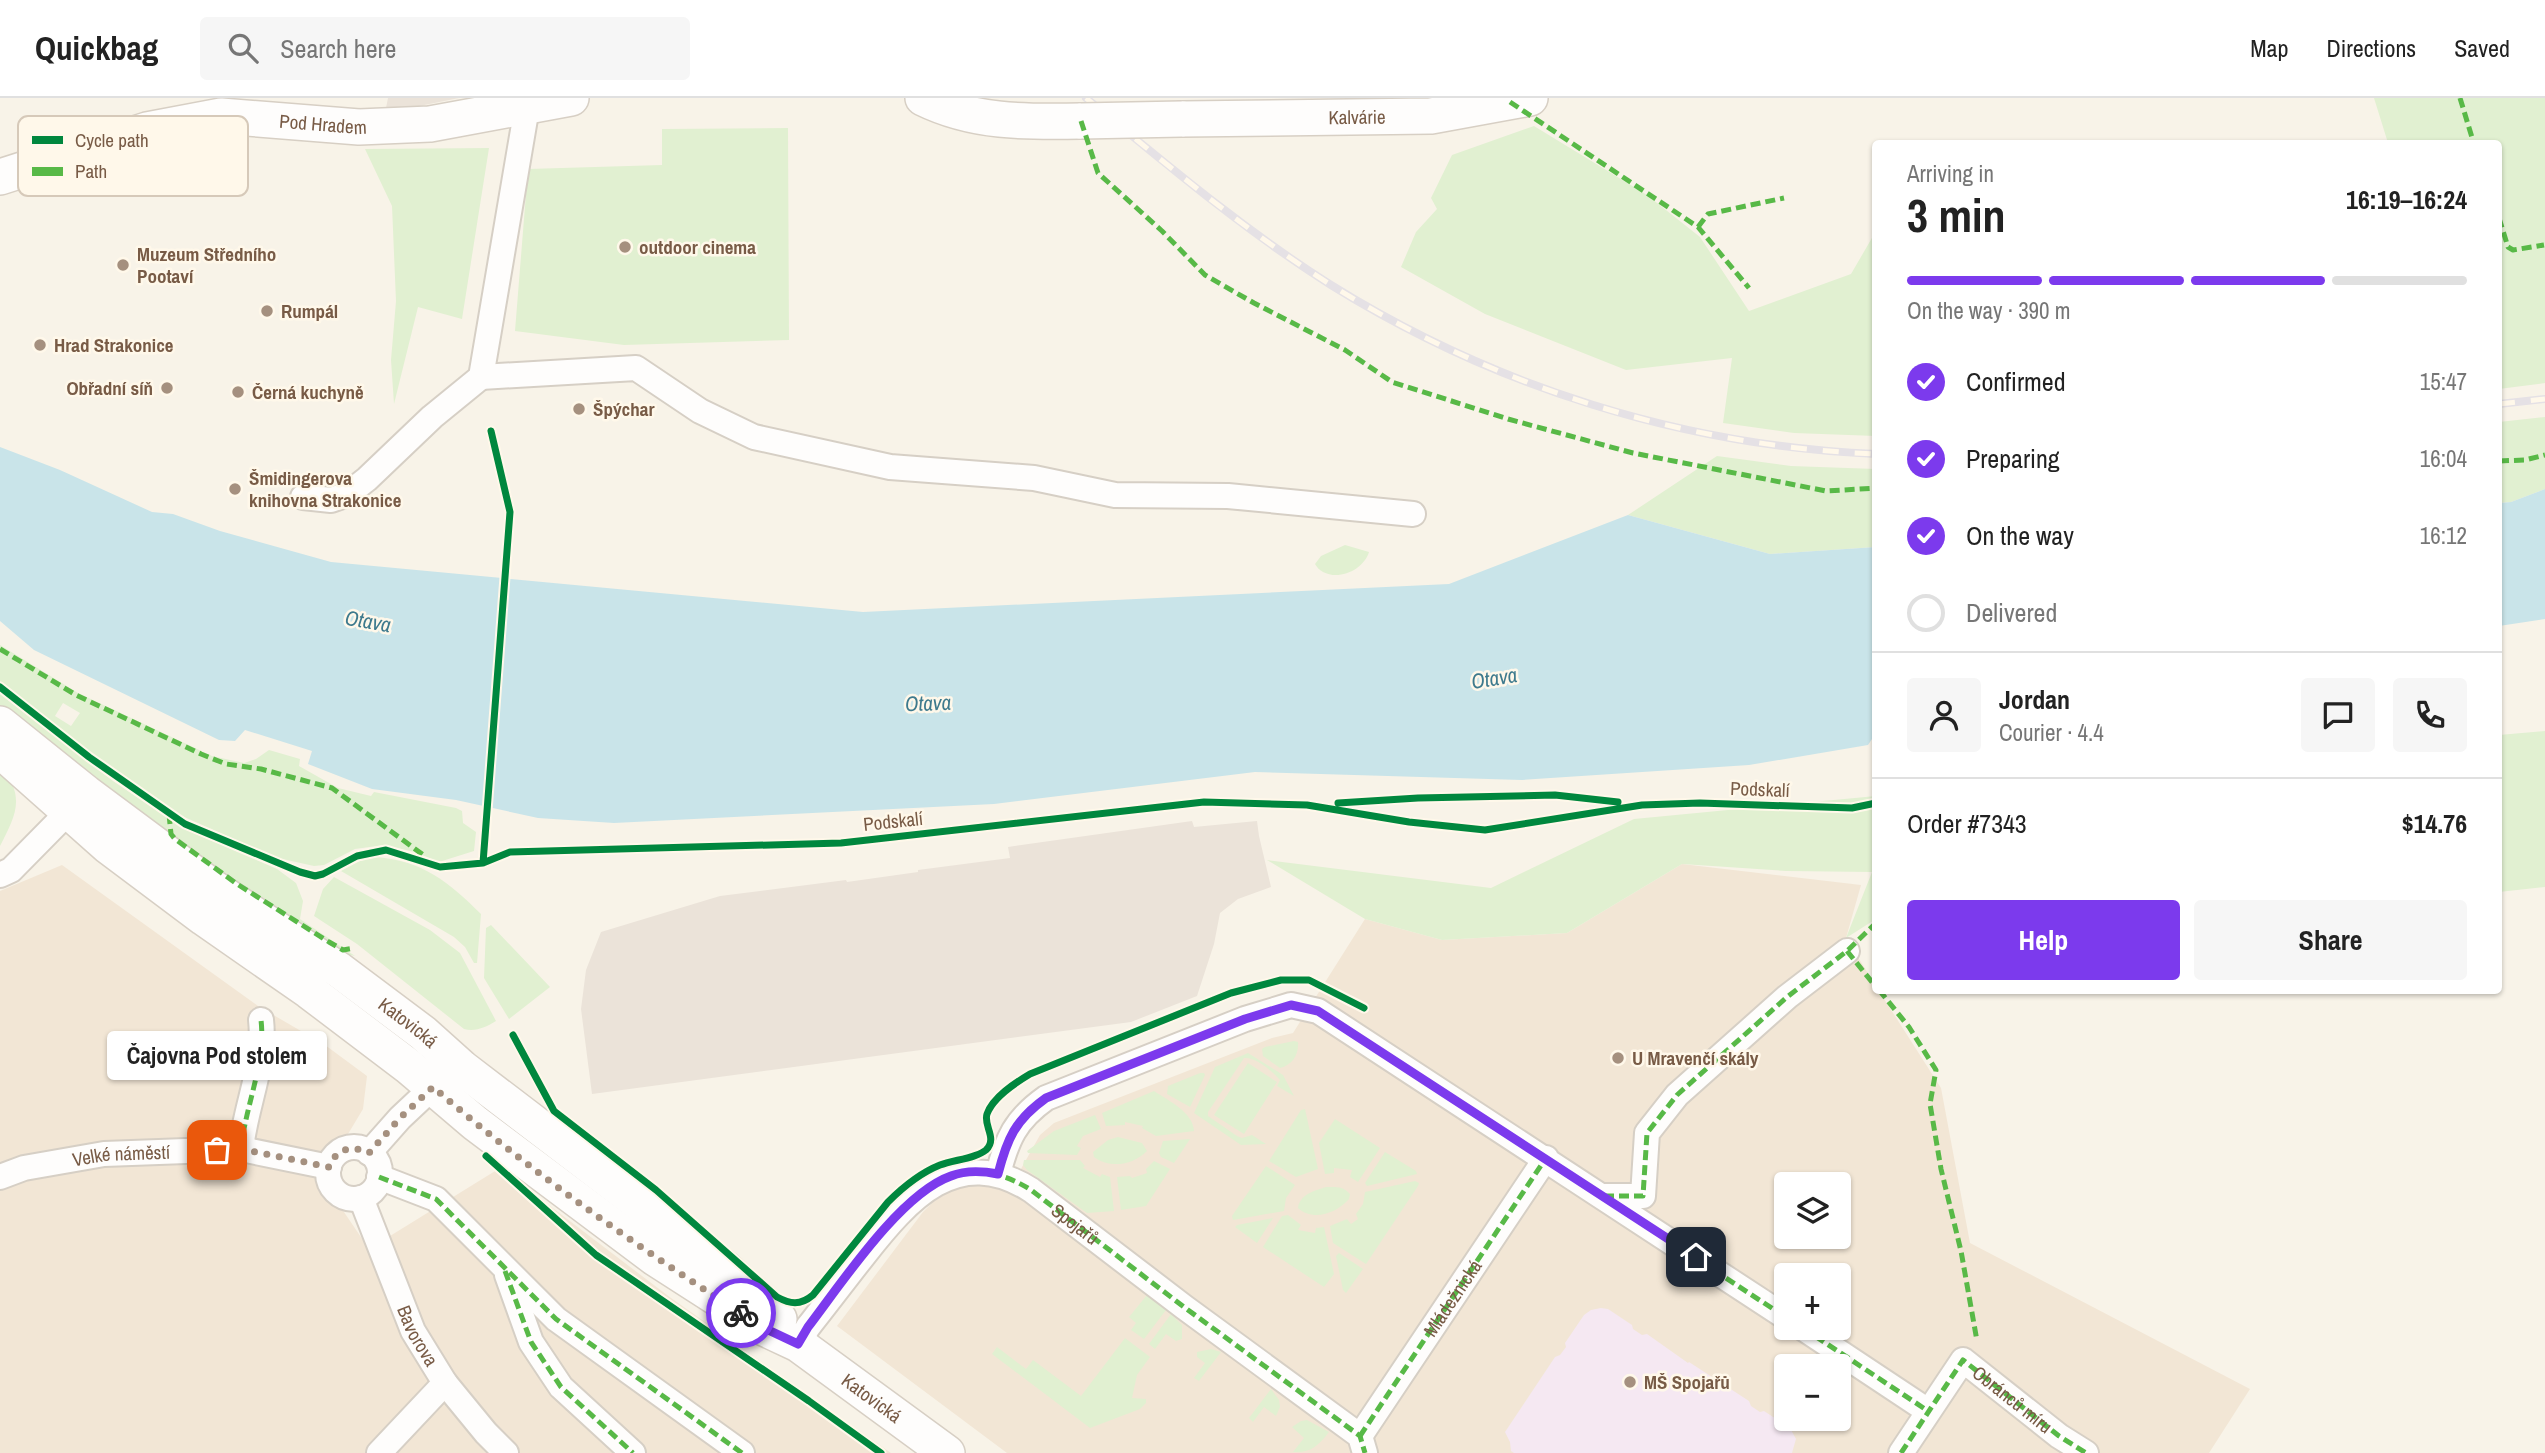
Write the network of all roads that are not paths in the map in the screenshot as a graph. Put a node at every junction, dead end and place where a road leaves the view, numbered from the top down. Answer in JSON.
{"nodes":[{"id":1,"x":571,"y":98,"type":"edge"},
{"id":2,"x":923,"y":98,"type":"edge"},
{"id":3,"x":1530,"y":98,"type":"edge"},
{"id":4,"x":527,"y":107,"type":"junction"},
{"id":5,"x":248,"y":118,"type":"edge"},
{"id":6,"x":18,"y":171,"type":"edge"},
{"id":7,"x":0,"y":177,"type":"edge"},
{"id":8,"x":481,"y":377,"type":"junction"},
{"id":9,"x":303,"y":497,"type":"dead end"},
{"id":10,"x":1413,"y":514,"type":"dead end"},
{"id":11,"x":0,"y":724,"type":"edge"},
{"id":12,"x":0,"y":750,"type":"edge"},
{"id":13,"x":78,"y":802,"type":"junction"},
{"id":14,"x":0,"y":875,"type":"edge"},
{"id":15,"x":1847,"y":951,"type":"dead end"},
{"id":16,"x":261,"y":1020,"type":"dead end"},
{"id":17,"x":433,"y":1087,"type":"junction"},
{"id":18,"x":241,"y":1149,"type":"junction"},
{"id":19,"x":369,"y":1153,"type":"junction"},
{"id":20,"x":1546,"y":1158,"type":"junction"},
{"id":21,"x":329,"y":1167,"type":"junction"},
{"id":22,"x":998,"y":1174,"type":"junction"},
{"id":23,"x":0,"y":1177,"type":"edge"},
{"id":24,"x":379,"y":1177,"type":"junction"},
{"id":25,"x":1604,"y":1196,"type":"junction"},
{"id":26,"x":361,"y":1198,"type":"junction"},
{"id":27,"x":504,"y":1268,"type":"junction"},
{"id":28,"x":1774,"y":1309,"type":"edge"},
{"id":29,"x":1821,"y":1340,"type":"edge"},
{"id":30,"x":798,"y":1344,"type":"junction"},
{"id":31,"x":445,"y":1383,"type":"junction"},
{"id":32,"x":1928,"y":1411,"type":"junction"},
{"id":33,"x":1362,"y":1444,"type":"edge"},
{"id":34,"x":379,"y":1453,"type":"edge"},
{"id":35,"x":506,"y":1453,"type":"edge"},
{"id":36,"x":633,"y":1453,"type":"edge"},
{"id":37,"x":742,"y":1453,"type":"edge"},
{"id":38,"x":947,"y":1453,"type":"edge"},
{"id":39,"x":1901,"y":1453,"type":"edge"},
{"id":40,"x":2086,"y":1453,"type":"edge"}],
"edges":[{"from":1,"to":4,"type":"main road","name":"Pod Hradem"},
{"from":2,"to":3,"type":"main road","name":"Kalvárie","bridge":true},
{"from":4,"to":5,"type":"main road","name":"Pod Hradem"},
{"from":4,"to":8,"type":"street"},
{"from":6,"to":7,"type":"main road","name":"Pod Hradem"},
{"from":8,"to":9,"type":"street"},
{"from":8,"to":10,"type":"street"},
{"from":11,"to":13,"type":"main road","name":"Katovická"},
{"from":12,"to":13,"type":"main road","name":"Katovická"},
{"from":13,"to":14,"type":"street"},
{"from":13,"to":17,"type":"main road","name":"Katovická"},
{"from":13,"to":30,"type":"main road","name":"Katovická"},
{"from":15,"to":25,"type":"street"},
{"from":16,"to":18,"type":"street"},
{"from":17,"to":19,"type":"street"},
{"from":17,"to":30,"type":"main road","name":"Katovická"},
{"from":18,"to":21,"type":"street","name":"Velké náměstí"},
{"from":18,"to":23,"type":"street","name":"Velké náměstí"},
{"from":19,"to":21,"type":"street"},
{"from":19,"to":24,"type":"street"},
{"from":20,"to":22,"type":"street"},
{"from":20,"to":25,"type":"street"},
{"from":20,"to":33,"type":"street","name":"Mládežnická"},
{"from":21,"to":26,"type":"street"},
{"from":22,"to":30,"type":"street","name":"Spojařů"},
{"from":22,"to":33,"type":"street","name":"Spojařů"},
{"from":24,"to":26,"type":"street"},
{"from":24,"to":27,"type":"street"},
{"from":25,"to":28,"type":"street"},
{"from":26,"to":31,"type":"street","name":"Bavorova"},
{"from":27,"to":36,"type":"street"},
{"from":27,"to":37,"type":"street"},
{"from":29,"to":32,"type":"street"},
{"from":30,"to":38,"type":"main road","name":"Katovická"},
{"from":31,"to":34,"type":"street"},
{"from":31,"to":35,"type":"street","name":"Bavorova"},
{"from":32,"to":39,"type":"street","name":"Obránců míru"},
{"from":32,"to":40,"type":"street","name":"Obránců míru"}]}
